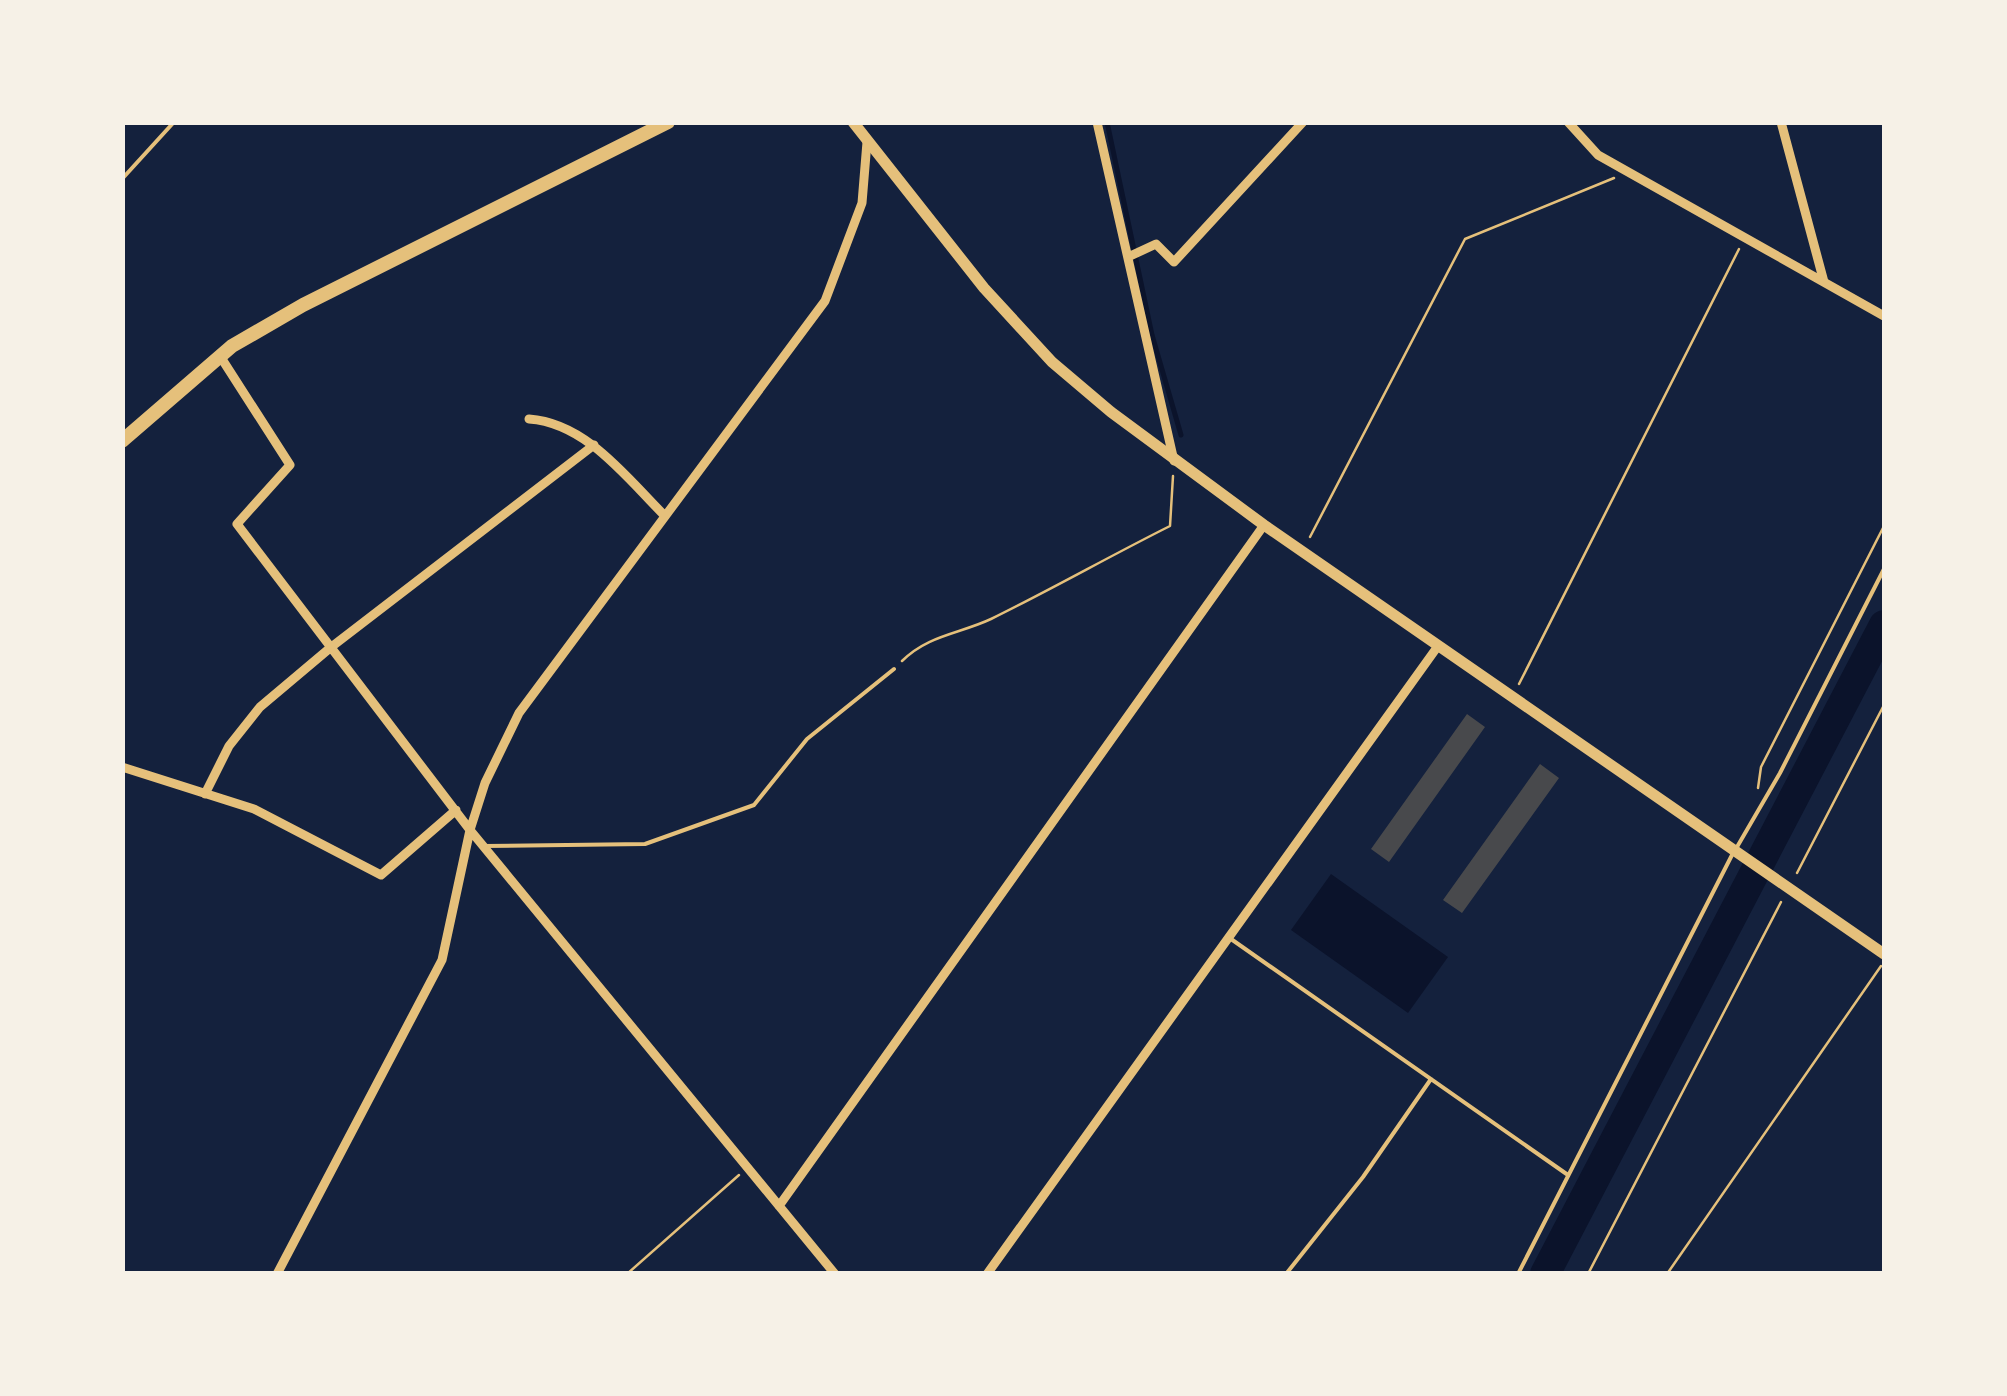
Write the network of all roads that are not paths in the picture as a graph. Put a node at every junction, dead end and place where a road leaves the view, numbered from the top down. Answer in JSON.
{"nodes":[{"id":1,"x":174,"y":122,"type":"edge"},
{"id":2,"x":668,"y":122,"type":"edge"},
{"id":3,"x":853,"y":122,"type":"edge"},
{"id":4,"x":1097,"y":122,"type":"edge"},
{"id":5,"x":1303,"y":122,"type":"edge"},
{"id":6,"x":1568,"y":122,"type":"edge"},
{"id":7,"x":1781,"y":122,"type":"edge"},
{"id":8,"x":867,"y":142,"type":"junction"},
{"id":9,"x":122,"y":179,"type":"edge"},
{"id":10,"x":1128,"y":257,"type":"junction"},
{"id":11,"x":1824,"y":282,"type":"junction"},
{"id":12,"x":1884,"y":316,"type":"edge"},
{"id":13,"x":220,"y":356,"type":"junction"},
{"id":14,"x":529,"y":419,"type":"dead end"},
{"id":15,"x":122,"y":441,"type":"edge"},
{"id":16,"x":594,"y":445,"type":"junction"},
{"id":17,"x":1174,"y":461,"type":"junction"},
{"id":18,"x":664,"y":515,"type":"junction"},
{"id":19,"x":1264,"y":525,"type":"junction"},
{"id":20,"x":1884,"y":569,"type":"edge"},
{"id":21,"x":1438,"y":646,"type":"junction"},
{"id":22,"x":330,"y":648,"type":"junction"},
{"id":23,"x":894,"y":669,"type":"road end"},
{"id":24,"x":122,"y":767,"type":"edge"},
{"id":25,"x":205,"y":794,"type":"junction"},
{"id":26,"x":456,"y":810,"type":"junction"},
{"id":27,"x":470,"y":830,"type":"junction"},
{"id":28,"x":484,"y":846,"type":"junction"},
{"id":29,"x":1737,"y":851,"type":"junction"},
{"id":30,"x":1228,"y":936,"type":"junction"},
{"id":31,"x":1884,"y":958,"type":"edge"},
{"id":32,"x":1431,"y":1079,"type":"junction"},
{"id":33,"x":1568,"y":1175,"type":"junction"},
{"id":34,"x":779,"y":1206,"type":"junction"},
{"id":35,"x":277,"y":1274,"type":"edge"},
{"id":36,"x":835,"y":1274,"type":"edge"},
{"id":37,"x":987,"y":1274,"type":"edge"},
{"id":38,"x":1286,"y":1274,"type":"edge"},
{"id":39,"x":1518,"y":1274,"type":"edge"}],
"edges":[{"from":1,"to":9,"type":"lane"},
{"from":2,"to":13,"type":"main road"},
{"from":3,"to":8,"type":"street"},
{"from":4,"to":10,"type":"street"},
{"from":5,"to":10,"type":"street"},
{"from":6,"to":11,"type":"street"},
{"from":7,"to":11,"type":"street"},
{"from":8,"to":17,"type":"street"},
{"from":8,"to":18,"type":"street"},
{"from":10,"to":17,"type":"street"},
{"from":11,"to":12,"type":"street"},
{"from":13,"to":15,"type":"main road"},
{"from":13,"to":22,"type":"street"},
{"from":14,"to":16,"type":"street"},
{"from":16,"to":18,"type":"street"},
{"from":16,"to":22,"type":"street"},
{"from":17,"to":19,"type":"street"},
{"from":18,"to":27,"type":"street"},
{"from":19,"to":21,"type":"street"},
{"from":19,"to":34,"type":"street"},
{"from":20,"to":29,"type":"lane"},
{"from":21,"to":29,"type":"street"},
{"from":21,"to":30,"type":"street"},
{"from":22,"to":25,"type":"street"},
{"from":22,"to":26,"type":"street"},
{"from":23,"to":28,"type":"lane"},
{"from":24,"to":25,"type":"street"},
{"from":25,"to":26,"type":"street"},
{"from":26,"to":27,"type":"street"},
{"from":27,"to":28,"type":"street"},
{"from":27,"to":35,"type":"street"},
{"from":28,"to":34,"type":"street"},
{"from":29,"to":31,"type":"street"},
{"from":29,"to":33,"type":"lane"},
{"from":30,"to":32,"type":"lane"},
{"from":30,"to":37,"type":"street"},
{"from":32,"to":33,"type":"lane"},
{"from":32,"to":38,"type":"lane"},
{"from":33,"to":39,"type":"lane"},
{"from":34,"to":36,"type":"street"}]}
